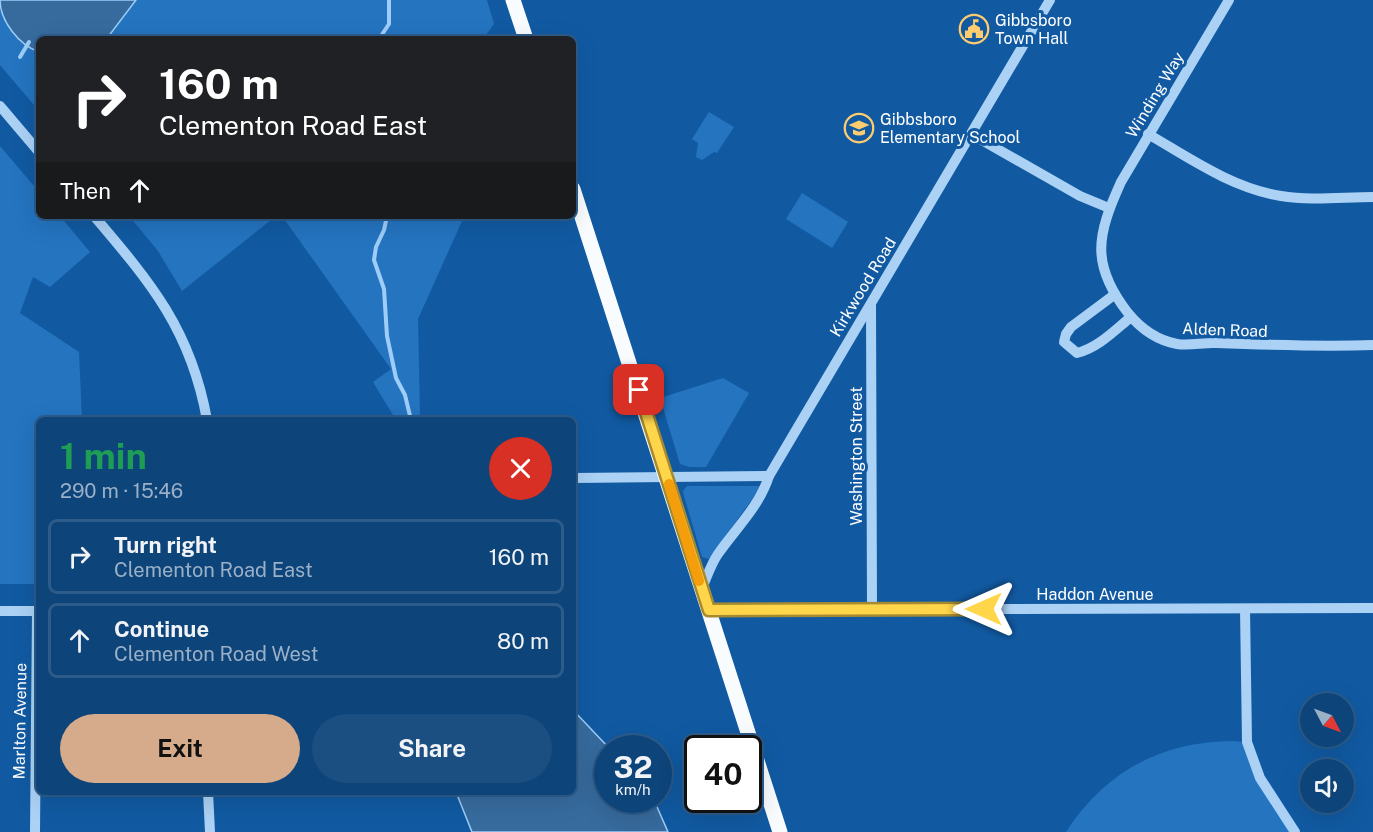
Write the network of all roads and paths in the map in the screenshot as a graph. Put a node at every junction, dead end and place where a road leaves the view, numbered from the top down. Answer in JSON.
{"nodes":[{"id":1,"x":513,"y":0,"type":"edge"},
{"id":2,"x":1050,"y":0,"type":"edge"},
{"id":3,"x":1229,"y":0,"type":"edge"},
{"id":4,"x":525,"y":36,"type":"edge"},
{"id":5,"x":0,"y":106,"type":"edge"},
{"id":6,"x":971,"y":134,"type":"junction"},
{"id":7,"x":1148,"y":134,"type":"junction"},
{"id":8,"x":36,"y":148,"type":"edge"},
{"id":9,"x":1373,"y":196,"type":"edge"},
{"id":10,"x":576,"y":198,"type":"edge"},
{"id":11,"x":1109,"y":208,"type":"junction"},
{"id":12,"x":96,"y":219,"type":"edge"},
{"id":13,"x":1114,"y":295,"type":"junction"},
{"id":14,"x":871,"y":303,"type":"junction"},
{"id":15,"x":1131,"y":317,"type":"junction"},
{"id":16,"x":1373,"y":345,"type":"edge"},
{"id":17,"x":206,"y":417,"type":"edge"},
{"id":18,"x":769,"y":476,"type":"junction"},
{"id":19,"x":667,"y":477,"type":"junction"},
{"id":20,"x":576,"y":478,"type":"edge"},
{"id":21,"x":702,"y":588,"type":"junction"},
{"id":22,"x":1373,"y":608,"type":"edge"},
{"id":23,"x":872,"y":609,"type":"junction"},
{"id":24,"x":1245,"y":609,"type":"junction"},
{"id":25,"x":709,"y":610,"type":"junction"},
{"id":26,"x":0,"y":611,"type":"edge"},
{"id":27,"x":36,"y":611,"type":"edge"},
{"id":28,"x":36,"y":758,"type":"edge"},
{"id":29,"x":208,"y":795,"type":"edge"},
{"id":30,"x":35,"y":832,"type":"edge"},
{"id":31,"x":210,"y":832,"type":"edge"},
{"id":32,"x":780,"y":832,"type":"edge"},
{"id":33,"x":1295,"y":832,"type":"edge"}],
"edges":[{"from":1,"to":4,"type":"main road"},
{"from":2,"to":6,"type":"street","name":"Kirkwood Road"},
{"from":3,"to":7,"type":"street","name":"Winding Way"},
{"from":5,"to":8,"type":"street"},
{"from":6,"to":11,"type":"street"},
{"from":6,"to":14,"type":"street","name":"Kirkwood Road"},
{"from":7,"to":9,"type":"street"},
{"from":7,"to":11,"type":"street","name":"Winding Way"},
{"from":10,"to":19,"type":"main road"},
{"from":11,"to":13,"type":"street","name":"Alden Road"},
{"from":12,"to":17,"type":"street"},
{"from":13,"to":15,"type":"street","name":"Alden Road"},
{"from":13,"to":15,"type":"street"},
{"from":14,"to":18,"type":"street","name":"Kirkwood Road"},
{"from":14,"to":23,"type":"street","name":"Washington Street"},
{"from":15,"to":16,"type":"street","name":"Alden Road"},
{"from":18,"to":19,"type":"street"},
{"from":18,"to":21,"type":"street","name":"Kirkwood Road"},
{"from":19,"to":20,"type":"street"},
{"from":19,"to":21,"type":"main road"},
{"from":21,"to":25,"type":"main road"},
{"from":22,"to":24,"type":"street","name":"Haddon Avenue"},
{"from":23,"to":24,"type":"street","name":"Haddon Avenue"},
{"from":23,"to":25,"type":"street","name":"Haddon Avenue"},
{"from":24,"to":33,"type":"street"},
{"from":25,"to":32,"type":"main road"},
{"from":26,"to":27,"type":"street"},
{"from":28,"to":30,"type":"street","name":"Marlton Avenue"},
{"from":29,"to":31,"type":"street"}]}
